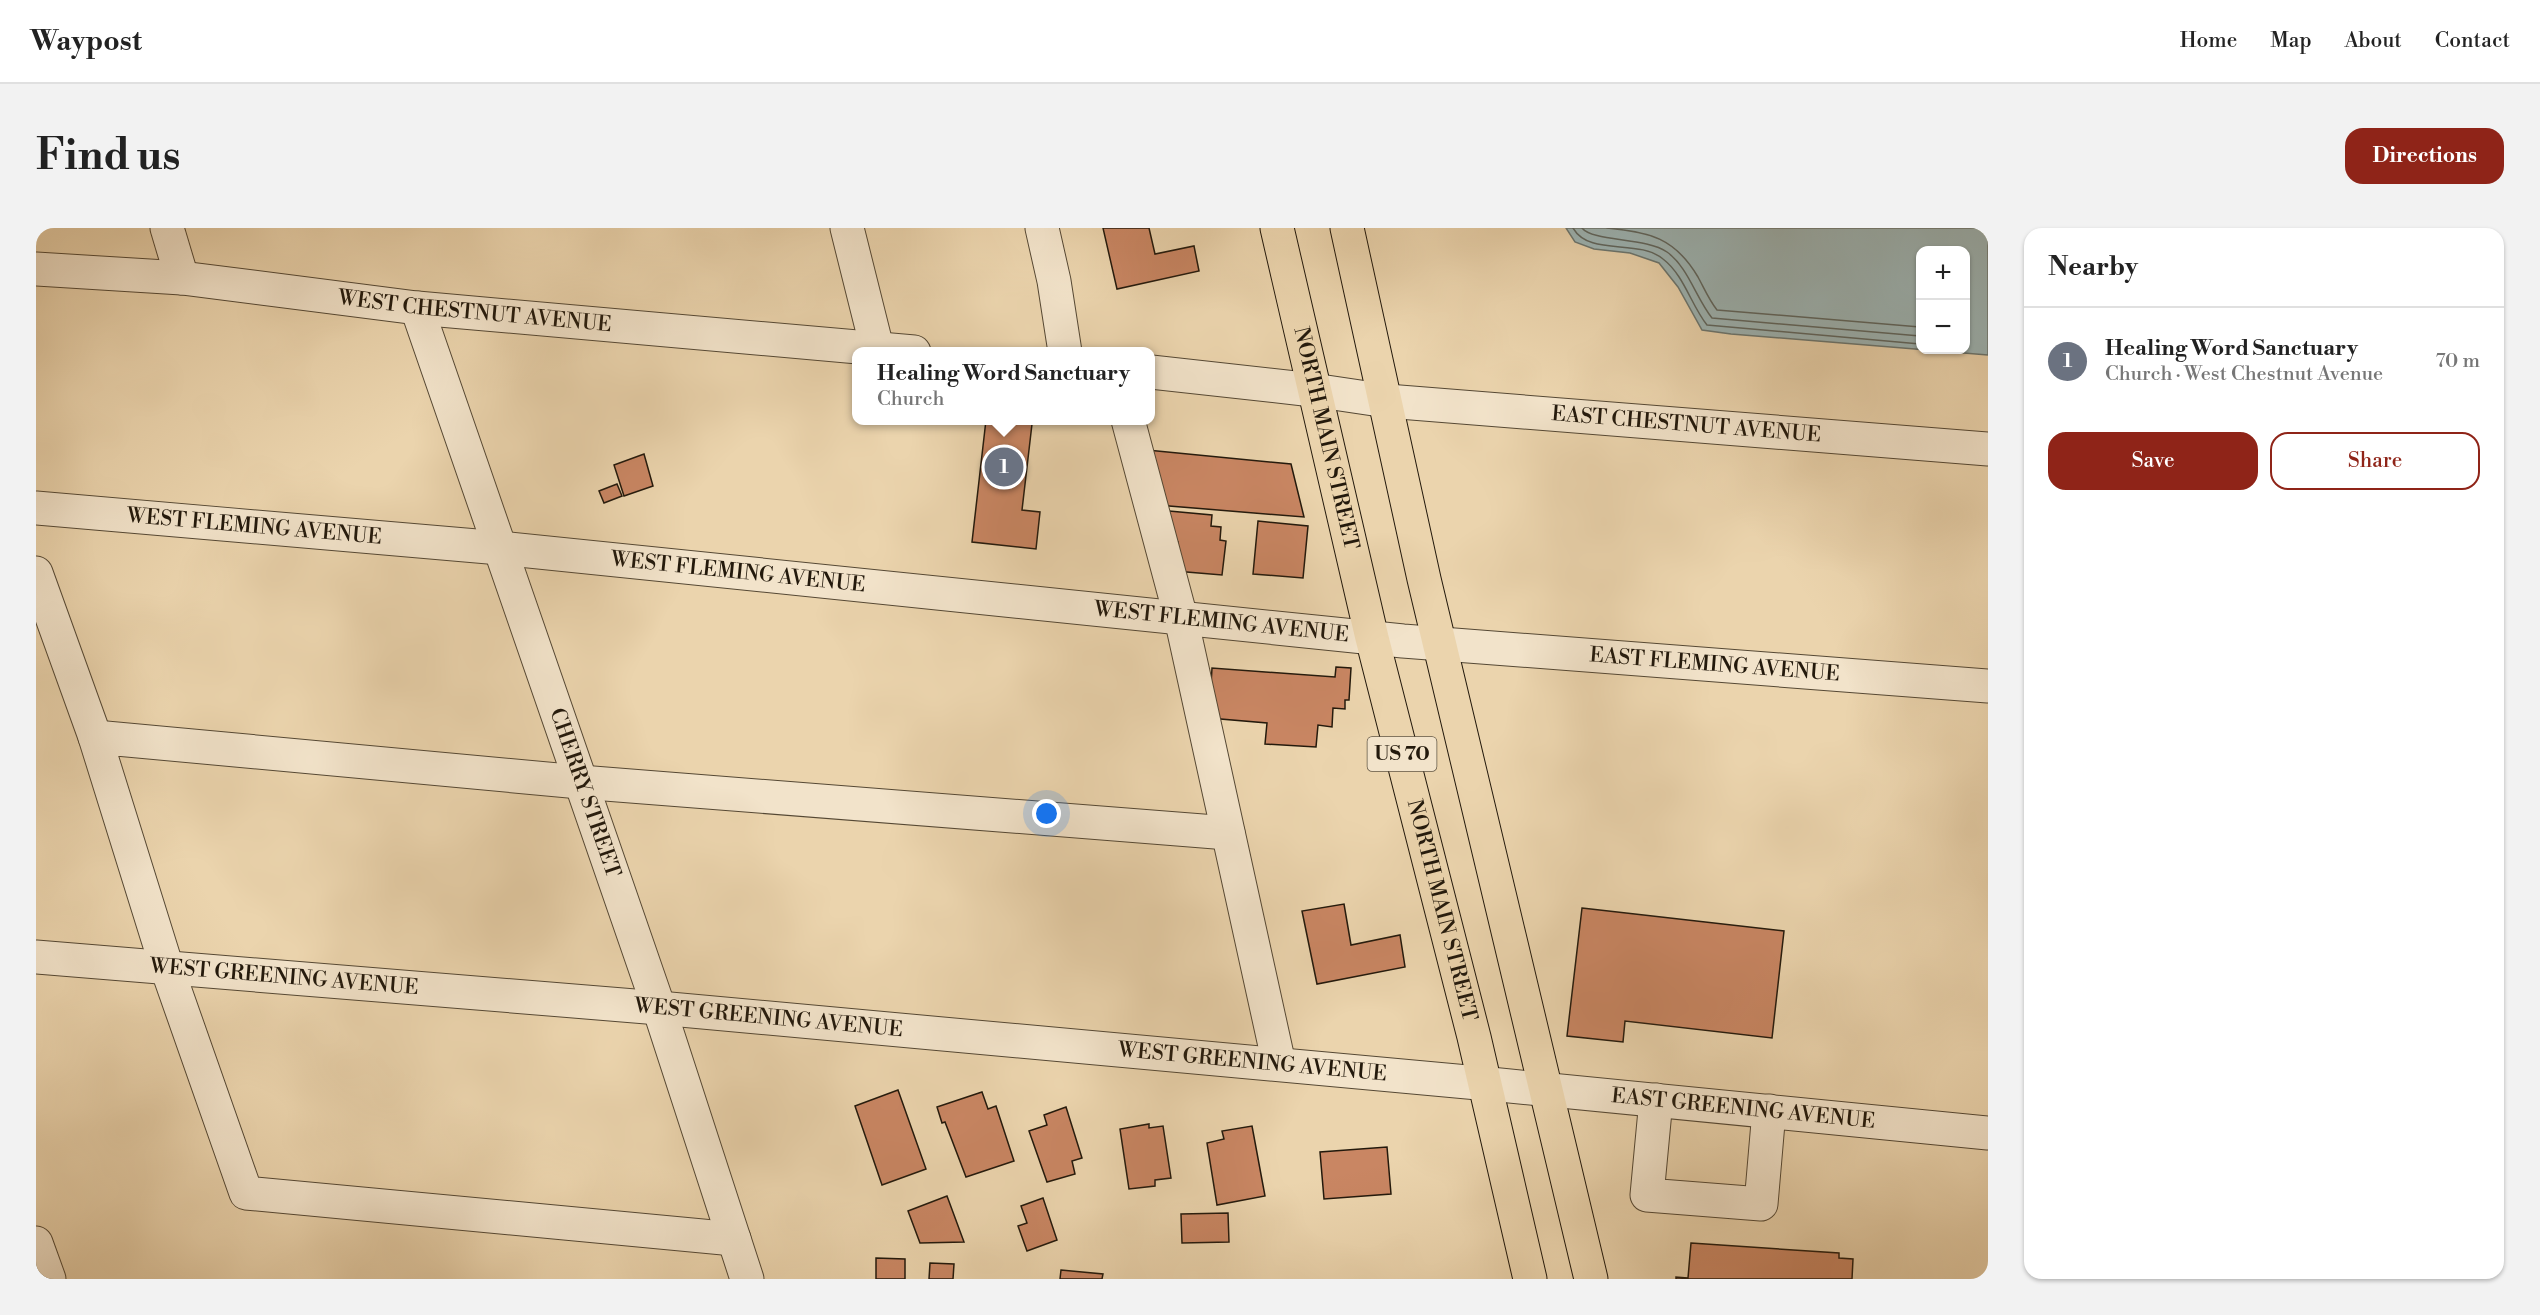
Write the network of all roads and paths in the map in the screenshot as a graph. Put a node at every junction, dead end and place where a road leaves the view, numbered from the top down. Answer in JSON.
{"nodes":[{"id":1,"x":167,"y":228,"type":"edge"},
{"id":2,"x":847,"y":228,"type":"edge"},
{"id":3,"x":1042,"y":228,"type":"edge"},
{"id":4,"x":1277,"y":228,"type":"edge"},
{"id":5,"x":1347,"y":228,"type":"edge"},
{"id":6,"x":36,"y":269,"type":"edge"},
{"id":7,"x":182,"y":278,"type":"junction"},
{"id":8,"x":417,"y":308,"type":"junction"},
{"id":9,"x":866,"y":347,"type":"edge"},
{"id":10,"x":877,"y":347,"type":"edge"},
{"id":11,"x":1064,"y":347,"type":"edge"},
{"id":12,"x":1155,"y":372,"type":"edge"},
{"id":13,"x":1313,"y":390,"type":"junction"},
{"id":14,"x":1387,"y":401,"type":"junction"},
{"id":15,"x":1129,"y":425,"type":"edge"},
{"id":16,"x":1988,"y":449,"type":"edge"},
{"id":17,"x":36,"y":508,"type":"edge"},
{"id":18,"x":500,"y":548,"type":"junction"},
{"id":19,"x":36,"y":573,"type":"edge"},
{"id":20,"x":1181,"y":618,"type":"junction"},
{"id":21,"x":1372,"y":638,"type":"junction"},
{"id":22,"x":1440,"y":642,"type":"junction"},
{"id":23,"x":1988,"y":686,"type":"edge"},
{"id":24,"x":95,"y":737,"type":"junction"},
{"id":25,"x":580,"y":782,"type":"junction"},
{"id":26,"x":1228,"y":832,"type":"junction"},
{"id":27,"x":36,"y":957,"type":"edge"},
{"id":28,"x":167,"y":968,"type":"junction"},
{"id":29,"x":658,"y":1008,"type":"junction"},
{"id":30,"x":1279,"y":1065,"type":"junction"},
{"id":31,"x":1493,"y":1084,"type":"junction"},
{"id":32,"x":1548,"y":1090,"type":"junction"},
{"id":33,"x":1656,"y":1100,"type":"junction"},
{"id":34,"x":1769,"y":1111,"type":"junction"},
{"id":35,"x":1988,"y":1133,"type":"edge"},
{"id":36,"x":734,"y":1239,"type":"junction"},
{"id":37,"x":36,"y":1243,"type":"edge"},
{"id":38,"x":49,"y":1279,"type":"edge"},
{"id":39,"x":747,"y":1279,"type":"edge"},
{"id":40,"x":1530,"y":1279,"type":"edge"},
{"id":41,"x":1591,"y":1279,"type":"edge"}],
"edges":[{"from":1,"to":7,"type":"street"},
{"from":2,"to":10,"type":"street"},
{"from":3,"to":11,"type":"street"},
{"from":4,"to":13,"type":"main road","name":"NORTH MAIN STREET","number":"US 70"},
{"from":5,"to":14,"type":"main road","number":"US 70"},
{"from":6,"to":7,"type":"street","name":"WEST CHESTNUT AVENUE"},
{"from":7,"to":8,"type":"street","name":"WEST CHESTNUT AVENUE"},
{"from":8,"to":9,"type":"street","name":"WEST CHESTNUT AVENUE"},
{"from":8,"to":18,"type":"street","name":"CHERRY STREET"},
{"from":12,"to":13,"type":"street"},
{"from":13,"to":14,"type":"street"},
{"from":13,"to":21,"type":"main road","name":"NORTH MAIN STREET","number":"US 70"},
{"from":14,"to":16,"type":"street","name":"EAST CHESTNUT AVENUE"},
{"from":14,"to":22,"type":"main road","number":"US 70"},
{"from":15,"to":20,"type":"street"},
{"from":17,"to":18,"type":"street","name":"WEST FLEMING AVENUE"},
{"from":18,"to":20,"type":"street","name":"WEST FLEMING AVENUE"},
{"from":18,"to":25,"type":"street","name":"CHERRY STREET"},
{"from":19,"to":24,"type":"street"},
{"from":20,"to":21,"type":"street","name":"WEST FLEMING AVENUE"},
{"from":20,"to":26,"type":"street"},
{"from":21,"to":22,"type":"street","name":"WEST FLEMING AVENUE"},
{"from":21,"to":31,"type":"main road","name":"NORTH MAIN STREET","number":"US 70"},
{"from":22,"to":23,"type":"street","name":"EAST FLEMING AVENUE"},
{"from":22,"to":32,"type":"main road","number":"US 70"},
{"from":24,"to":25,"type":"street"},
{"from":24,"to":28,"type":"street"},
{"from":25,"to":26,"type":"street"},
{"from":25,"to":29,"type":"street","name":"CHERRY STREET"},
{"from":26,"to":30,"type":"street"},
{"from":27,"to":28,"type":"street","name":"WEST GREENING AVENUE"},
{"from":28,"to":29,"type":"street","name":"WEST GREENING AVENUE"},
{"from":28,"to":36,"type":"street"},
{"from":29,"to":30,"type":"street","name":"WEST GREENING AVENUE"},
{"from":29,"to":36,"type":"street","name":"CHERRY STREET"},
{"from":30,"to":31,"type":"street","name":"WEST GREENING AVENUE"},
{"from":31,"to":32,"type":"street","name":"EAST GREENING AVENUE"},
{"from":31,"to":40,"type":"main road","name":"NORTH MAIN STREET","number":"US 70"},
{"from":32,"to":33,"type":"street","name":"EAST GREENING AVENUE"},
{"from":32,"to":41,"type":"main road","number":"US 70"},
{"from":33,"to":34,"type":"street","name":"EAST GREENING AVENUE"},
{"from":33,"to":34,"type":"street"},
{"from":34,"to":35,"type":"street","name":"EAST GREENING AVENUE"},
{"from":36,"to":39,"type":"street","name":"CHERRY STREET"},
{"from":37,"to":38,"type":"street"}]}
